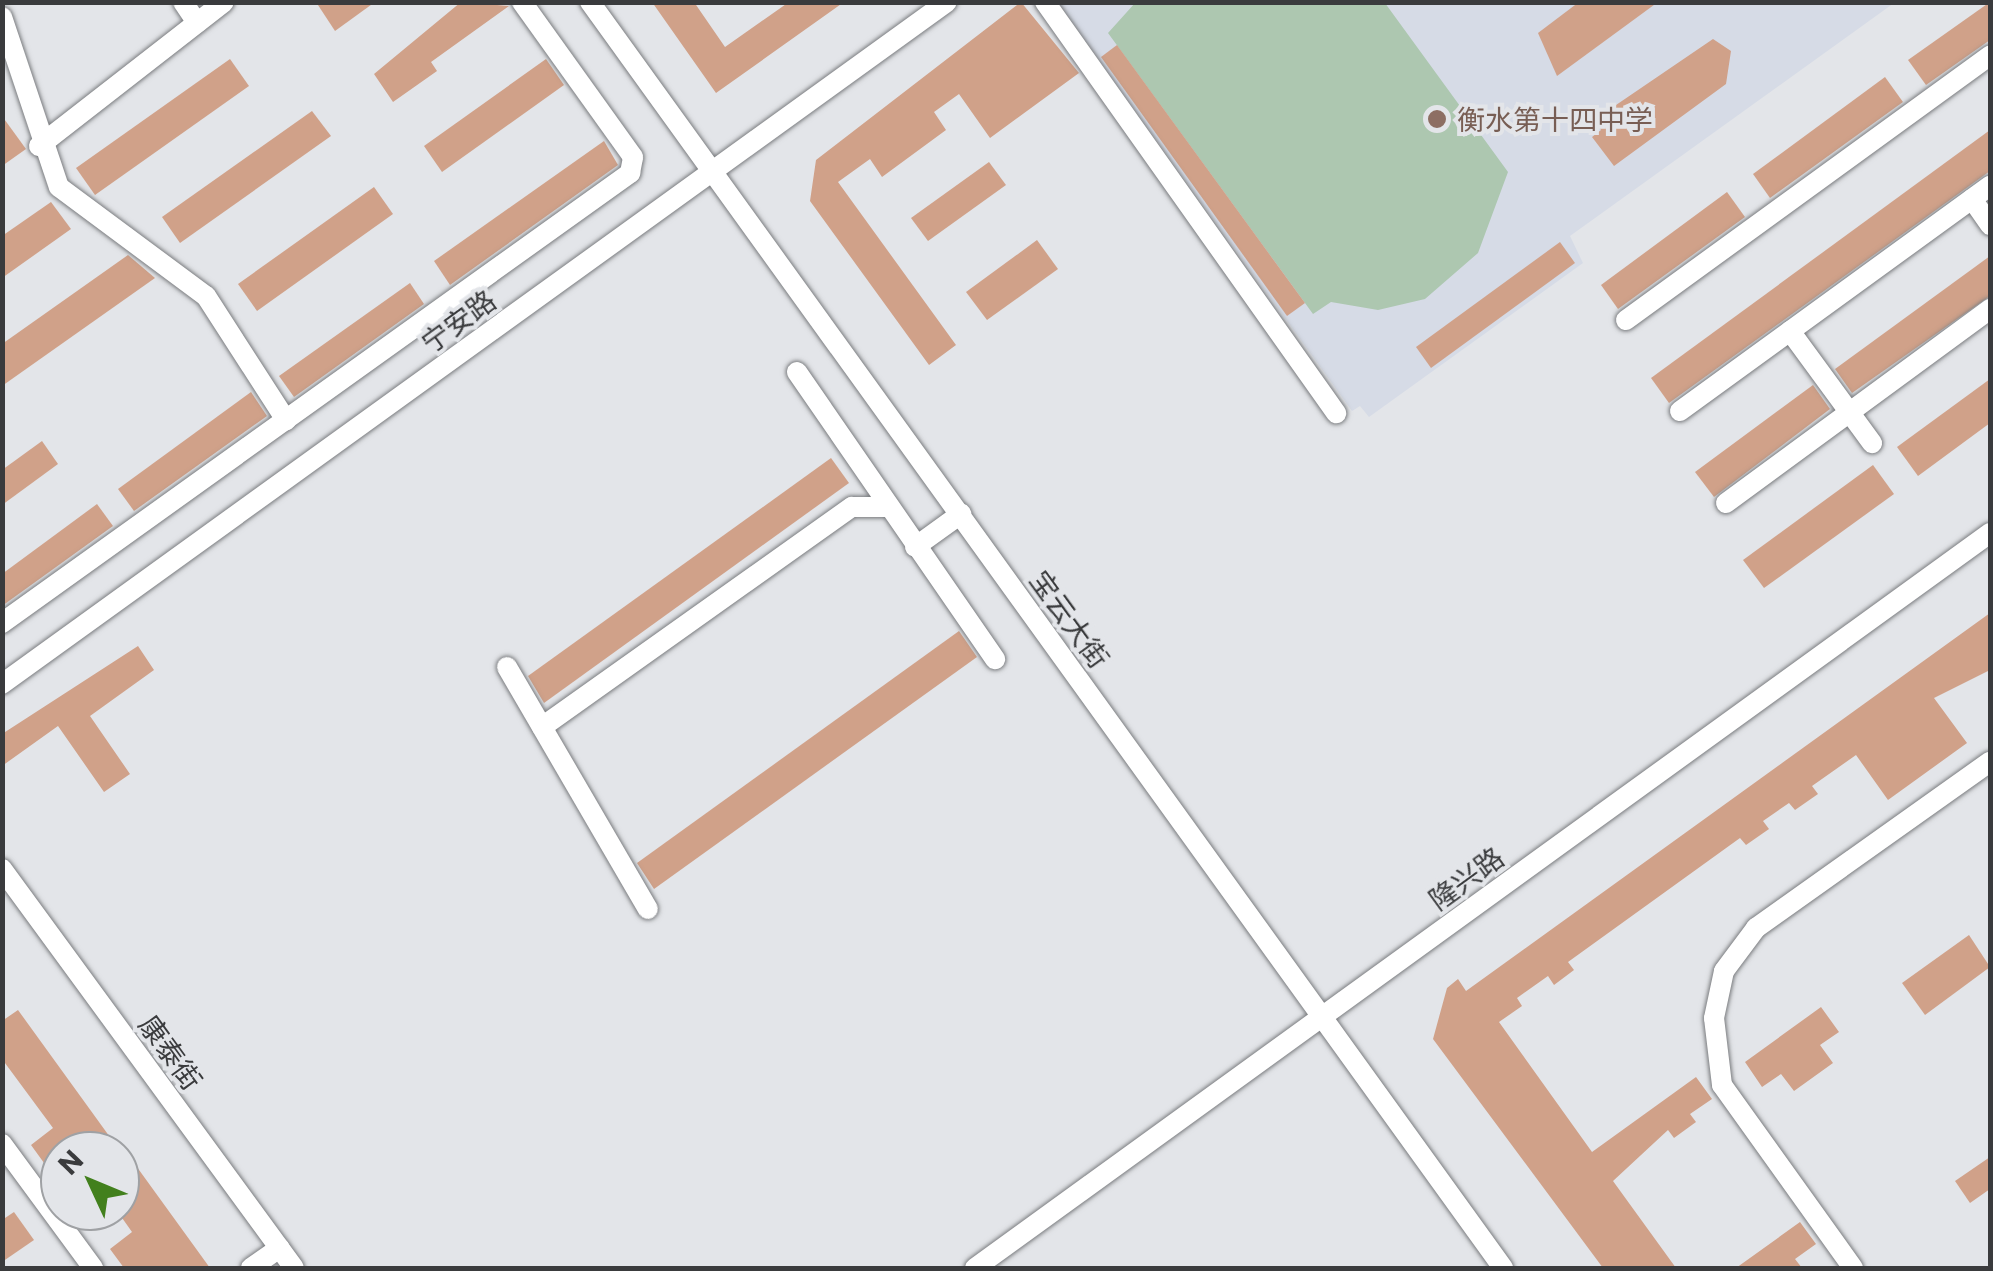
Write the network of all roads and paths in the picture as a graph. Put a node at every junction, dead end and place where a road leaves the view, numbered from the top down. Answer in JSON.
{"nodes":[{"id":1,"x":70,"y":2,"type":"edge"},
{"id":2,"x":84,"y":2,"type":"edge"},
{"id":3,"x":183,"y":2,"type":"edge"},
{"id":4,"x":224,"y":2,"type":"edge"},
{"id":5,"x":522,"y":2,"type":"edge"},
{"id":6,"x":590,"y":2,"type":"edge"},
{"id":7,"x":946,"y":2,"type":"edge"},
{"id":8,"x":1045,"y":2,"type":"edge"},
{"id":9,"x":2,"y":17,"type":"edge"},
{"id":10,"x":198,"y":23,"type":"junction"},
{"id":11,"x":1990,"y":56,"type":"edge"},
{"id":12,"x":39,"y":146,"type":"junction"},
{"id":13,"x":712,"y":171,"type":"junction"},
{"id":14,"x":1990,"y":186,"type":"edge"},
{"id":15,"x":1972,"y":199,"type":"junction"},
{"id":16,"x":1990,"y":225,"type":"edge"},
{"id":17,"x":1990,"y":308,"type":"edge"},
{"id":18,"x":1626,"y":320,"type":"dead end"},
{"id":19,"x":1790,"y":331,"type":"junction"},
{"id":20,"x":797,"y":372,"type":"dead end"},
{"id":21,"x":1680,"y":411,"type":"dead end"},
{"id":22,"x":1850,"y":412,"type":"junction"},
{"id":23,"x":1336,"y":413,"type":"dead end"},
{"id":24,"x":286,"y":420,"type":"junction"},
{"id":25,"x":1872,"y":443,"type":"dead end"},
{"id":26,"x":1726,"y":503,"type":"dead end"},
{"id":27,"x":887,"y":507,"type":"junction"},
{"id":28,"x":961,"y":514,"type":"junction"},
{"id":29,"x":1990,"y":533,"type":"edge"},
{"id":30,"x":915,"y":547,"type":"junction"},
{"id":31,"x":2,"y":623,"type":"edge"},
{"id":32,"x":995,"y":659,"type":"dead end"},
{"id":33,"x":508,"y":666,"type":"dead end"},
{"id":34,"x":2,"y":684,"type":"edge"},
{"id":35,"x":542,"y":727,"type":"junction"},
{"id":36,"x":1990,"y":762,"type":"edge"},
{"id":37,"x":2,"y":869,"type":"edge"},
{"id":38,"x":648,"y":909,"type":"dead end"},
{"id":39,"x":1322,"y":1016,"type":"junction"},
{"id":40,"x":2,"y":1144,"type":"edge"},
{"id":41,"x":280,"y":1248,"type":"junction"},
{"id":42,"x":93,"y":1268,"type":"edge"},
{"id":43,"x":251,"y":1268,"type":"edge"},
{"id":44,"x":294,"y":1268,"type":"edge"},
{"id":45,"x":974,"y":1268,"type":"edge"},
{"id":46,"x":1503,"y":1268,"type":"edge"},
{"id":47,"x":1853,"y":1268,"type":"edge"}],
"edges":[{"from":1,"to":2,"type":"path"},
{"from":3,"to":10,"type":"street"},
{"from":4,"to":10,"type":"street"},
{"from":5,"to":24,"type":"street"},
{"from":6,"to":13,"type":"street","name":"宝云大街"},
{"from":7,"to":13,"type":"street","name":"宁安路"},
{"from":8,"to":23,"type":"street"},
{"from":9,"to":12,"type":"street"},
{"from":10,"to":12,"type":"street"},
{"from":11,"to":18,"type":"street"},
{"from":12,"to":24,"type":"street"},
{"from":13,"to":28,"type":"street","name":"宝云大街"},
{"from":13,"to":34,"type":"street","name":"宁安路"},
{"from":14,"to":15,"type":"street"},
{"from":15,"to":16,"type":"street"},
{"from":15,"to":19,"type":"street"},
{"from":17,"to":22,"type":"street"},
{"from":19,"to":21,"type":"street"},
{"from":19,"to":22,"type":"street"},
{"from":20,"to":27,"type":"street"},
{"from":22,"to":25,"type":"street"},
{"from":22,"to":26,"type":"street"},
{"from":24,"to":31,"type":"street"},
{"from":27,"to":30,"type":"street"},
{"from":27,"to":35,"type":"street"},
{"from":28,"to":30,"type":"street"},
{"from":28,"to":39,"type":"street","name":"宝云大街"},
{"from":29,"to":39,"type":"street","name":"隆兴路"},
{"from":30,"to":32,"type":"street"},
{"from":33,"to":35,"type":"street"},
{"from":35,"to":38,"type":"street"},
{"from":36,"to":47,"type":"street"},
{"from":37,"to":41,"type":"street","name":"康泰街"},
{"from":39,"to":45,"type":"street","name":"隆兴路"},
{"from":39,"to":46,"type":"street","name":"宝云大街"},
{"from":40,"to":42,"type":"street"},
{"from":41,"to":43,"type":"street"},
{"from":41,"to":44,"type":"street","name":"康泰街"}]}
